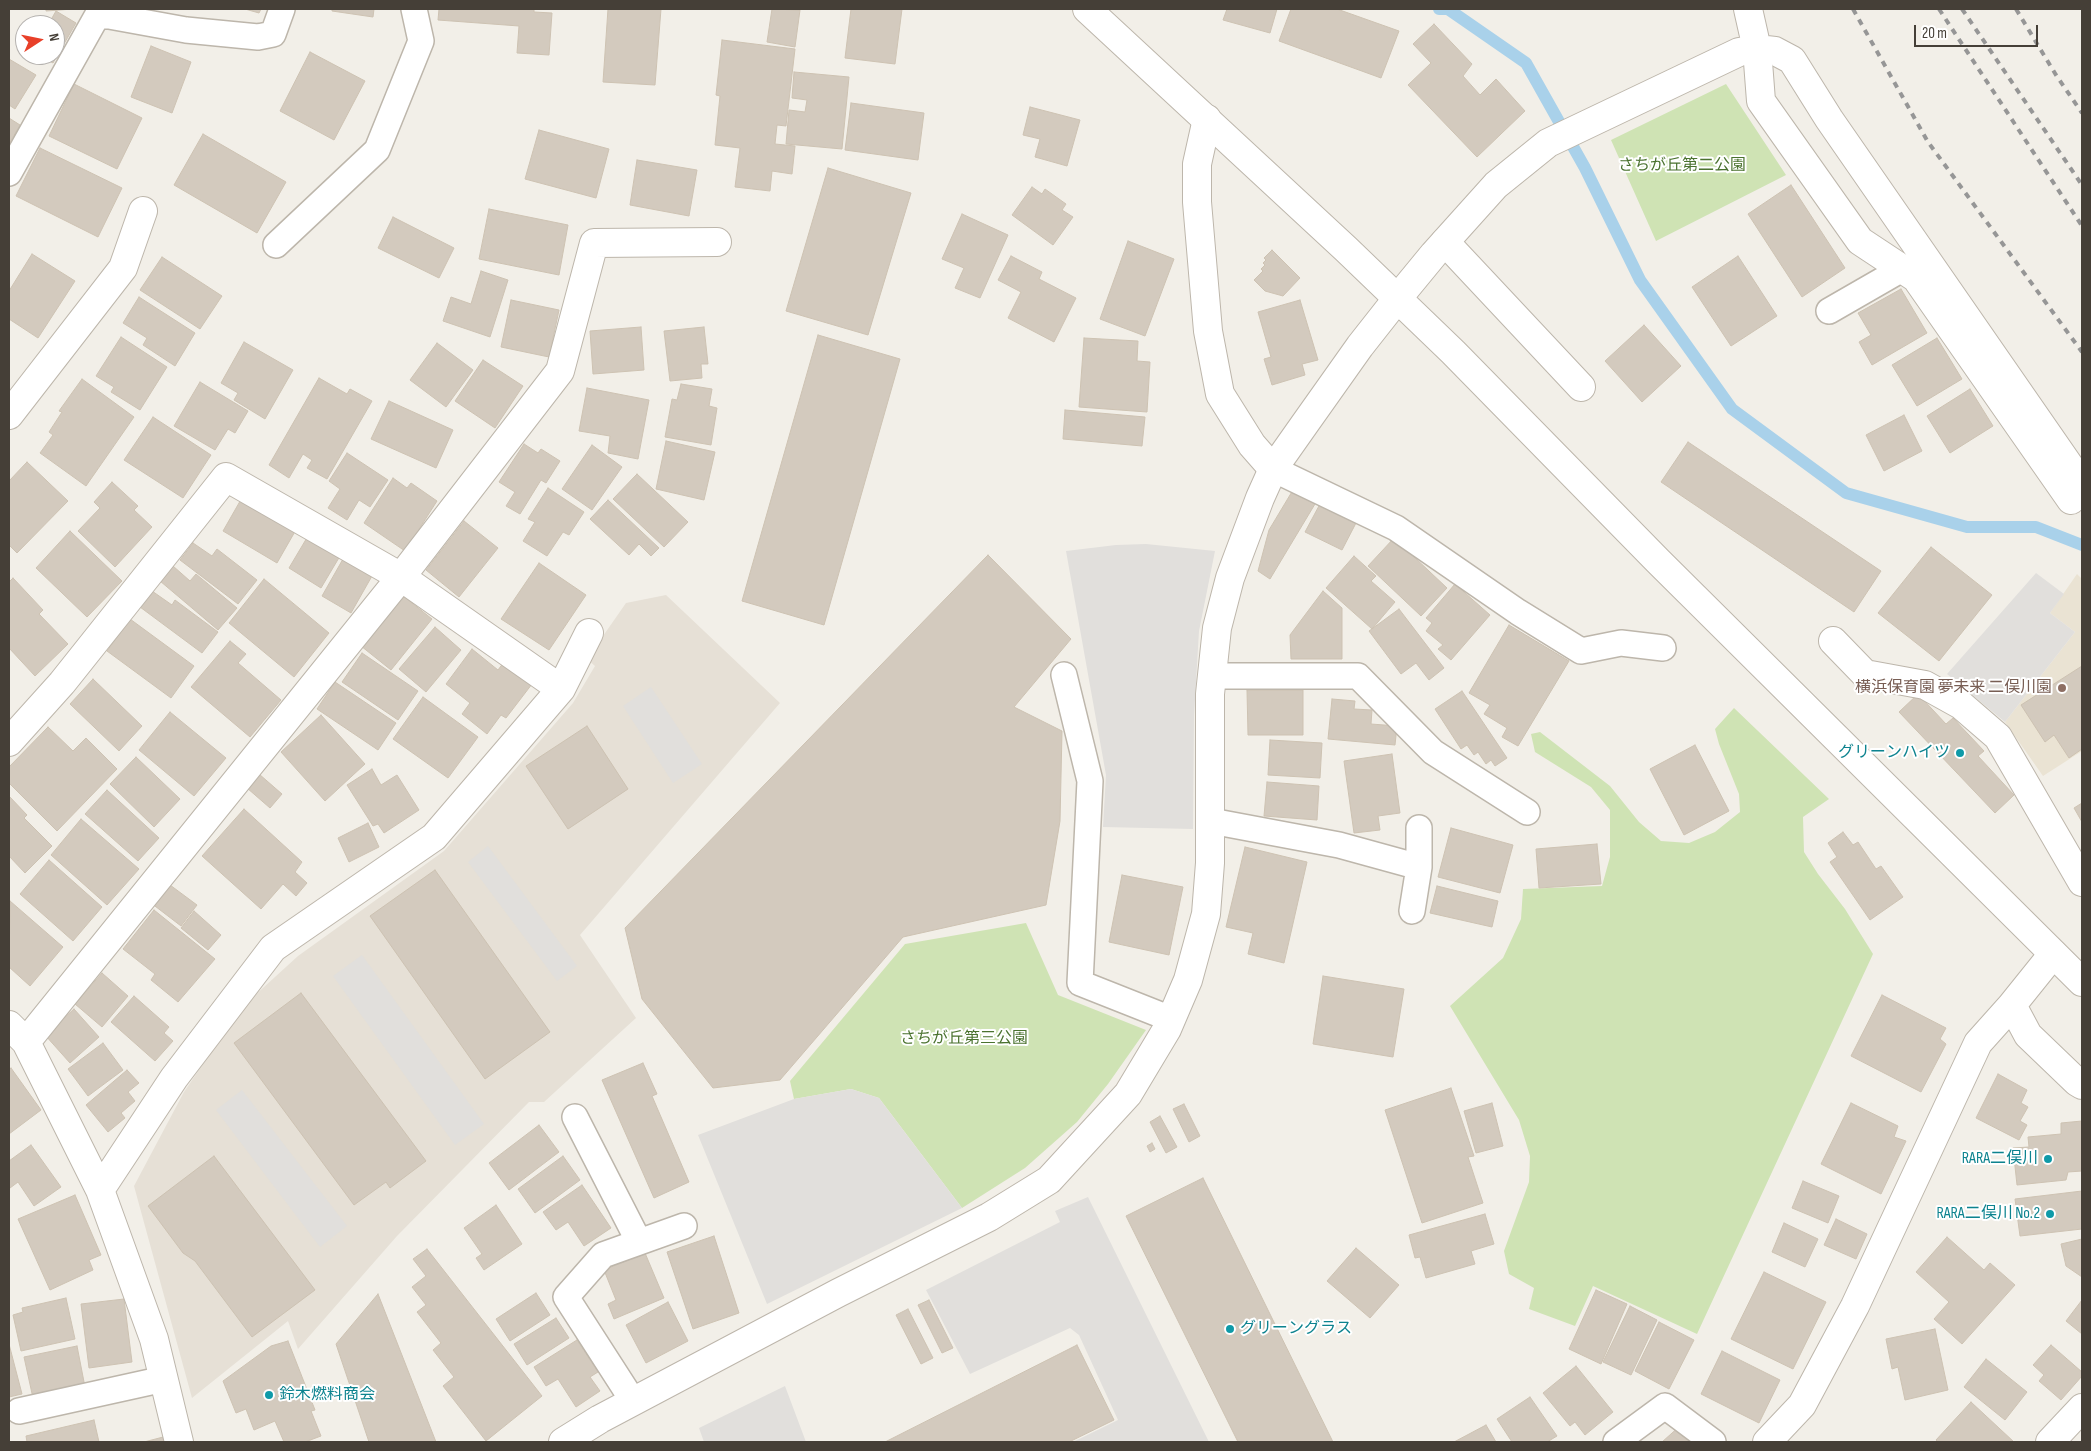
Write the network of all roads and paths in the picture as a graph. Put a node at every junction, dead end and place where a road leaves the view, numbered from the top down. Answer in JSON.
{"nodes":[{"id":1,"x":282,"y":9,"type":"edge"},
{"id":2,"x":414,"y":9,"type":"edge"},
{"id":3,"x":1087,"y":9,"type":"edge"},
{"id":4,"x":1748,"y":9,"type":"edge"},
{"id":5,"x":1757,"y":49,"type":"junction"},
{"id":6,"x":1207,"y":119,"type":"junction"},
{"id":7,"x":9,"y":173,"type":"edge"},
{"id":8,"x":143,"y":211,"type":"dead end"},
{"id":9,"x":717,"y":242,"type":"dead end"},
{"id":10,"x":1445,"y":242,"type":"junction"},
{"id":11,"x":276,"y":245,"type":"dead end"},
{"id":12,"x":1902,"y":269,"type":"junction"},
{"id":13,"x":1398,"y":299,"type":"junction"},
{"id":14,"x":1829,"y":310,"type":"dead end"},
{"id":15,"x":1581,"y":387,"type":"dead end"},
{"id":16,"x":9,"y":415,"type":"edge"},
{"id":17,"x":1273,"y":469,"type":"junction"},
{"id":18,"x":2077,"y":492,"type":"edge"},
{"id":19,"x":401,"y":577,"type":"junction"},
{"id":20,"x":589,"y":633,"type":"dead end"},
{"id":21,"x":1833,"y":641,"type":"dead end"},
{"id":22,"x":1663,"y":648,"type":"dead end"},
{"id":23,"x":1064,"y":675,"type":"dead end"},
{"id":24,"x":1212,"y":676,"type":"junction"},
{"id":25,"x":561,"y":689,"type":"junction"},
{"id":26,"x":9,"y":742,"type":"edge"},
{"id":27,"x":1527,"y":812,"type":"dead end"},
{"id":28,"x":1211,"y":821,"type":"junction"},
{"id":29,"x":1419,"y":828,"type":"dead end"},
{"id":30,"x":1419,"y":867,"type":"junction"},
{"id":31,"x":2082,"y":882,"type":"edge"},
{"id":32,"x":1412,"y":911,"type":"dead end"},
{"id":33,"x":2053,"y":954,"type":"junction"},
{"id":34,"x":2082,"y":982,"type":"edge"},
{"id":35,"x":2012,"y":1005,"type":"junction"},
{"id":36,"x":1171,"y":1019,"type":"junction"},
{"id":37,"x":17,"y":1034,"type":"edge"},
{"id":38,"x":2082,"y":1084,"type":"edge"},
{"id":39,"x":574,"y":1117,"type":"dead end"},
{"id":40,"x":100,"y":1190,"type":"junction"},
{"id":41,"x":684,"y":1226,"type":"dead end"},
{"id":42,"x":639,"y":1242,"type":"junction"},
{"id":43,"x":164,"y":1379,"type":"junction"},
{"id":44,"x":633,"y":1401,"type":"junction"},
{"id":45,"x":2082,"y":1408,"type":"edge"},
{"id":46,"x":19,"y":1412,"type":"dead end"},
{"id":47,"x":179,"y":1442,"type":"edge"},
{"id":48,"x":563,"y":1442,"type":"edge"},
{"id":49,"x":1616,"y":1442,"type":"edge"},
{"id":50,"x":1713,"y":1442,"type":"edge"},
{"id":51,"x":1767,"y":1442,"type":"edge"},
{"id":52,"x":2050,"y":1442,"type":"edge"}],
"edges":[{"from":1,"to":7,"type":"lane"},
{"from":2,"to":11,"type":"lane"},
{"from":3,"to":6,"type":"street"},
{"from":4,"to":5,"type":"street"},
{"from":5,"to":10,"type":"street"},
{"from":5,"to":12,"type":"street"},
{"from":5,"to":18,"type":"street"},
{"from":6,"to":13,"type":"street"},
{"from":6,"to":17,"type":"street"},
{"from":8,"to":16,"type":"street"},
{"from":9,"to":19,"type":"street"},
{"from":10,"to":13,"type":"street"},
{"from":10,"to":15,"type":"street"},
{"from":12,"to":14,"type":"lane"},
{"from":12,"to":18,"type":"street"},
{"from":13,"to":17,"type":"street"},
{"from":13,"to":33,"type":"street"},
{"from":17,"to":22,"type":"lane"},
{"from":17,"to":24,"type":"street"},
{"from":19,"to":25,"type":"street"},
{"from":19,"to":26,"type":"street"},
{"from":19,"to":37,"type":"street"},
{"from":20,"to":25,"type":"street"},
{"from":21,"to":31,"type":"street"},
{"from":23,"to":36,"type":"lane"},
{"from":24,"to":27,"type":"lane"},
{"from":24,"to":28,"type":"street"},
{"from":25,"to":40,"type":"street"},
{"from":28,"to":30,"type":"lane"},
{"from":28,"to":36,"type":"street"},
{"from":29,"to":30,"type":"lane"},
{"from":30,"to":32,"type":"lane"},
{"from":33,"to":34,"type":"street"},
{"from":33,"to":35,"type":"street"},
{"from":35,"to":38,"type":"street"},
{"from":35,"to":51,"type":"street"},
{"from":36,"to":44,"type":"street"},
{"from":37,"to":40,"type":"street"},
{"from":39,"to":42,"type":"lane"},
{"from":40,"to":43,"type":"street"},
{"from":41,"to":42,"type":"lane"},
{"from":42,"to":44,"type":"lane"},
{"from":43,"to":46,"type":"lane"},
{"from":43,"to":47,"type":"street"},
{"from":44,"to":48,"type":"street"},
{"from":45,"to":52,"type":"street"},
{"from":49,"to":50,"type":"lane"}]}
